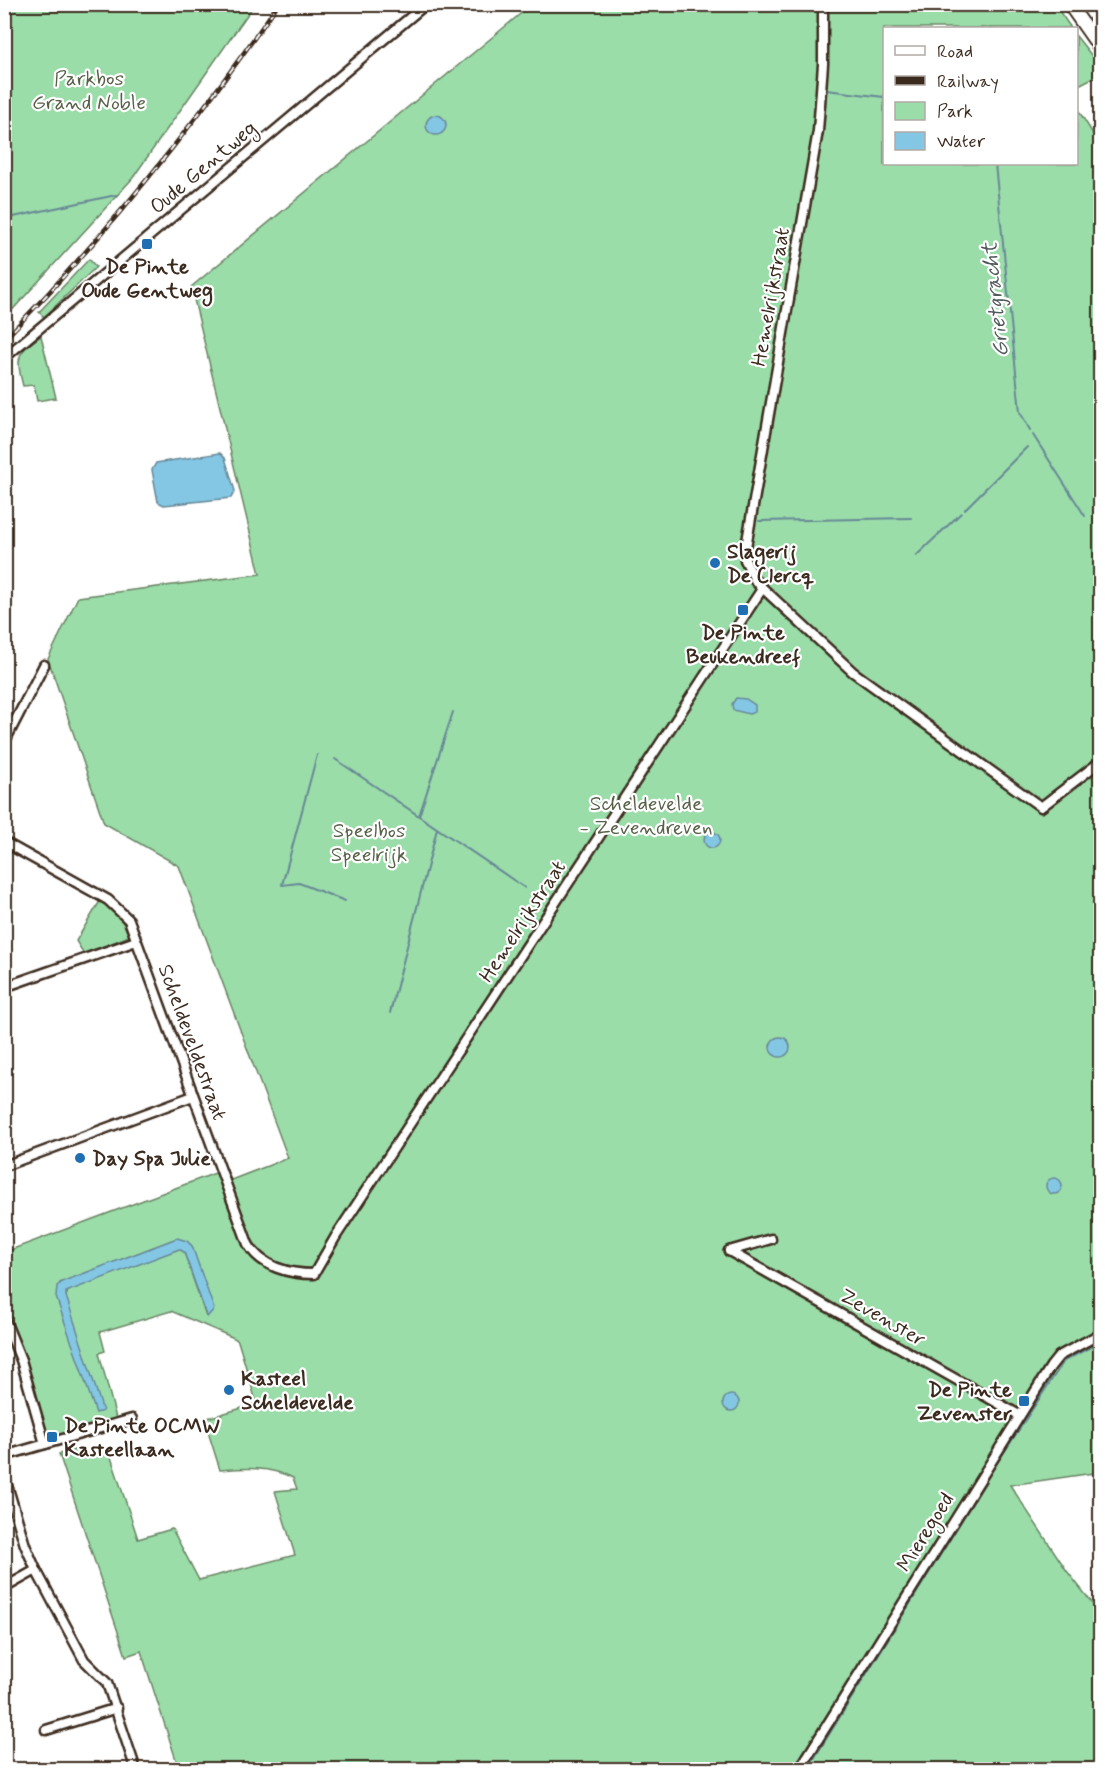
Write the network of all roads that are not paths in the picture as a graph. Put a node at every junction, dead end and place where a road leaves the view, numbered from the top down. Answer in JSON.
{"nodes":[{"id":1,"x":426,"y":4,"type":"edge"},
{"id":2,"x":823,"y":4,"type":"edge"},
{"id":3,"x":1069,"y":4,"type":"edge"},
{"id":4,"x":1101,"y":48,"type":"edge"},
{"id":5,"x":4,"y":358,"type":"edge"},
{"id":6,"x":762,"y":589,"type":"junction"},
{"id":7,"x":44,"y":665,"type":"dead end"},
{"id":8,"x":4,"y":742,"type":"edge"},
{"id":9,"x":1101,"y":762,"type":"edge"},
{"id":10,"x":4,"y":842,"type":"edge"},
{"id":11,"x":136,"y":941,"type":"junction"},
{"id":12,"x":4,"y":987,"type":"edge"},
{"id":13,"x":193,"y":1096,"type":"junction"},
{"id":14,"x":4,"y":1166,"type":"edge"},
{"id":15,"x":771,"y":1239,"type":"dead end"},
{"id":16,"x":314,"y":1274,"type":"joint"},
{"id":17,"x":4,"y":1318,"type":"edge"},
{"id":18,"x":1101,"y":1334,"type":"edge"},
{"id":19,"x":1019,"y":1415,"type":"junction"},
{"id":20,"x":132,"y":1419,"type":"dead end"},
{"id":21,"x":45,"y":1444,"type":"junction"},
{"id":22,"x":4,"y":1456,"type":"edge"},
{"id":23,"x":4,"y":1475,"type":"edge"},
{"id":24,"x":36,"y":1570,"type":"junction"},
{"id":25,"x":4,"y":1588,"type":"edge"},
{"id":26,"x":117,"y":1708,"type":"junction"},
{"id":27,"x":46,"y":1730,"type":"dead end"},
{"id":28,"x":136,"y":1770,"type":"edge"},
{"id":29,"x":799,"y":1770,"type":"edge"}],
"edges":[{"from":1,"to":5,"type":"street","name":"Oude Gentweg"},
{"from":2,"to":6,"type":"street","name":"Hemelrijkstraat"},
{"from":3,"to":4,"type":"street"},
{"from":6,"to":9,"type":"street","name":"Hemelrijkstraat"},
{"from":6,"to":16,"type":"street","name":"Hemelrijkstraat"},
{"from":7,"to":8,"type":"street"},
{"from":10,"to":11,"type":"street","name":"Scheldeveldestraat"},
{"from":11,"to":12,"type":"street"},
{"from":11,"to":13,"type":"street","name":"Scheldeveldestraat"},
{"from":13,"to":14,"type":"street"},
{"from":13,"to":16,"type":"street","name":"Scheldeveldestraat"},
{"from":15,"to":19,"type":"street","name":"Zevenster"},
{"from":17,"to":21,"type":"street"},
{"from":18,"to":19,"type":"street","name":"Mieregoed"},
{"from":19,"to":29,"type":"street","name":"Mieregoed"},
{"from":20,"to":21,"type":"street"},
{"from":21,"to":22,"type":"street"},
{"from":23,"to":24,"type":"street"},
{"from":24,"to":25,"type":"street"},
{"from":24,"to":26,"type":"street"},
{"from":26,"to":27,"type":"street"},
{"from":26,"to":28,"type":"street"}]}
